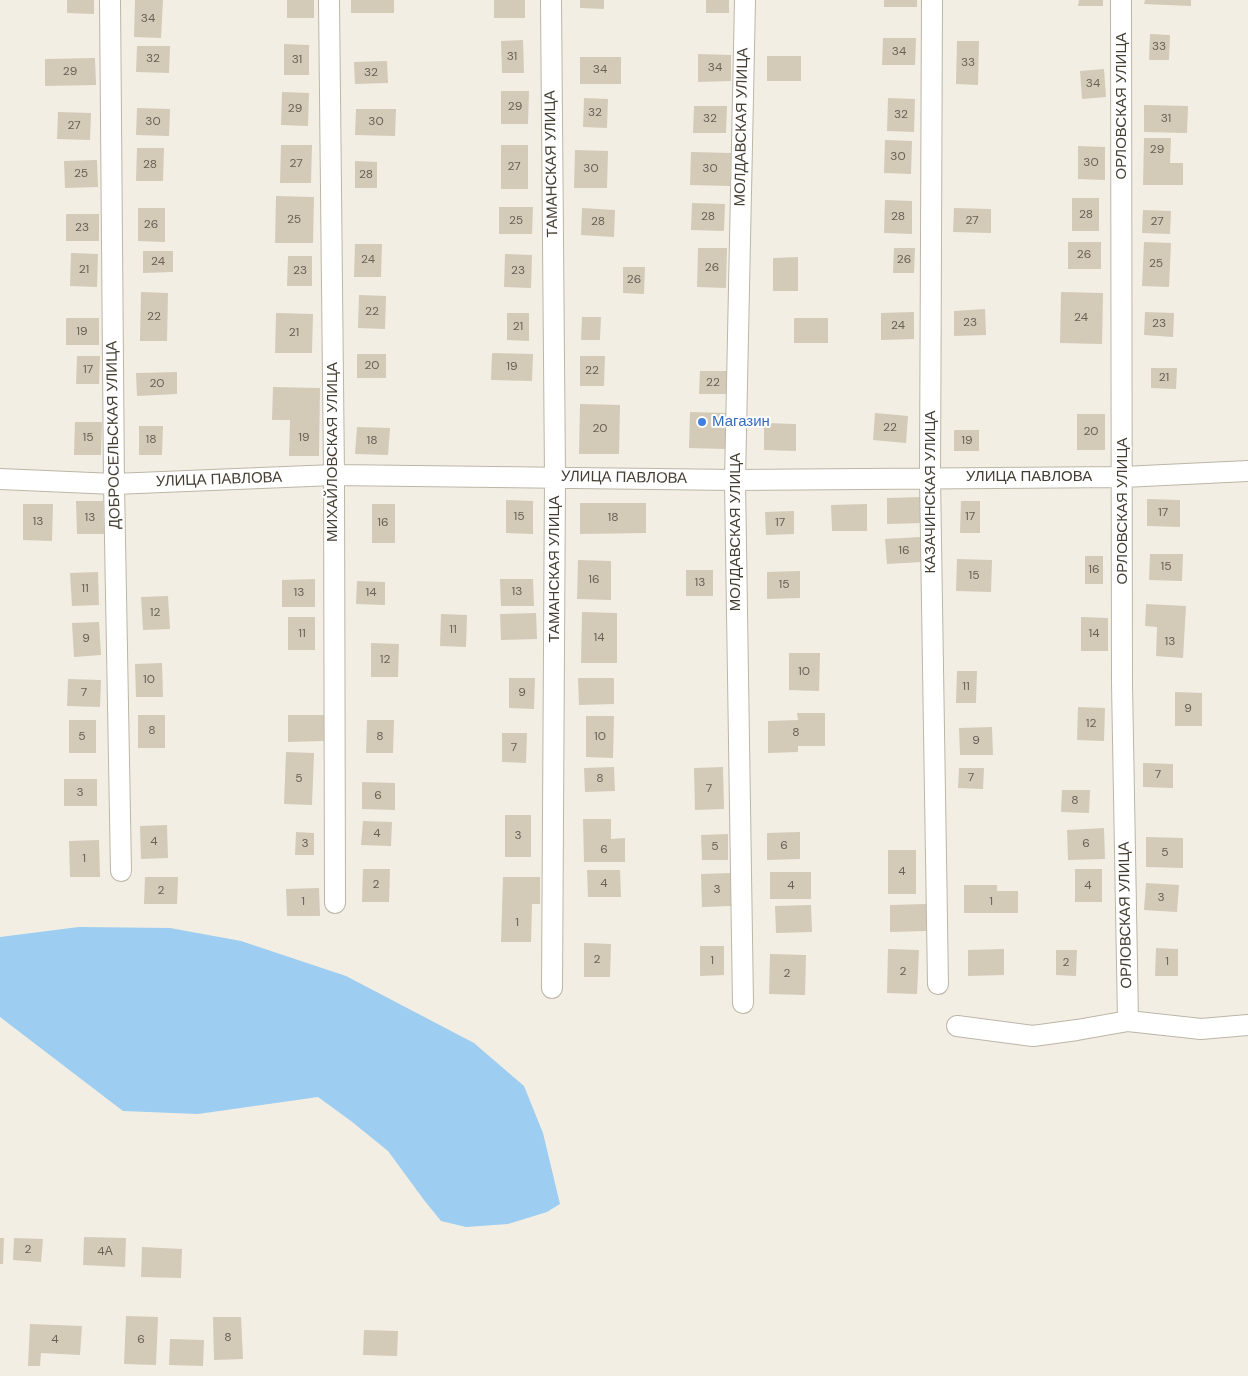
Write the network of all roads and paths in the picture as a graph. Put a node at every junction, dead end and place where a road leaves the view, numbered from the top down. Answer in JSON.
{"nodes":[{"id":1,"x":110,"y":0,"type":"edge"},
{"id":2,"x":329,"y":0,"type":"edge"},
{"id":3,"x":551,"y":0,"type":"edge"},
{"id":4,"x":745,"y":0,"type":"edge"},
{"id":5,"x":932,"y":0,"type":"edge"},
{"id":6,"x":1121,"y":0,"type":"edge"},
{"id":7,"x":1248,"y":472,"type":"edge"},
{"id":8,"x":334,"y":475,"type":"junction"},
{"id":9,"x":555,"y":477,"type":"junction"},
{"id":10,"x":930,"y":477,"type":"junction"},
{"id":11,"x":1123,"y":477,"type":"junction"},
{"id":12,"x":0,"y":479,"type":"edge"},
{"id":13,"x":735,"y":480,"type":"junction"},
{"id":14,"x":114,"y":484,"type":"junction"},
{"id":15,"x":121,"y":871,"type":"dead end"},
{"id":16,"x":335,"y":904,"type":"dead end"},
{"id":17,"x":938,"y":984,"type":"dead end"},
{"id":18,"x":552,"y":988,"type":"dead end"},
{"id":19,"x":743,"y":1003,"type":"dead end"},
{"id":20,"x":1128,"y":1021,"type":"junction"},
{"id":21,"x":1248,"y":1025,"type":"edge"},
{"id":22,"x":957,"y":1026,"type":"dead end"}],
"edges":[{"from":1,"to":14,"type":"street","name":"ДОБРОСЕЛЬСКАЯ УЛИЦА"},
{"from":2,"to":8,"type":"street","name":"МИХАЙЛОВСКАЯ УЛИЦА"},
{"from":3,"to":9,"type":"street","name":"ТАМАНСКАЯ УЛИЦА"},
{"from":4,"to":13,"type":"street","name":"МОЛДАВСКАЯ УЛИЦА"},
{"from":5,"to":10,"type":"street","name":"КАЗАЧИНСКАЯ УЛИЦА"},
{"from":6,"to":11,"type":"street","name":"ОРЛОВСКАЯ УЛИЦА"},
{"from":7,"to":11,"type":"street","name":"УЛИЦА ПАВЛОВА"},
{"from":8,"to":9,"type":"street","name":"УЛИЦА ПАВЛОВА"},
{"from":8,"to":14,"type":"street","name":"УЛИЦА ПАВЛОВА"},
{"from":8,"to":16,"type":"street","name":"МИХАЙЛОВСКАЯ УЛИЦА"},
{"from":9,"to":13,"type":"street","name":"УЛИЦА ПАВЛОВА"},
{"from":9,"to":18,"type":"street","name":"ТАМАНСКАЯ УЛИЦА"},
{"from":10,"to":11,"type":"street","name":"УЛИЦА ПАВЛОВА"},
{"from":10,"to":13,"type":"street","name":"УЛИЦА ПАВЛОВА"},
{"from":10,"to":17,"type":"street","name":"КАЗАЧИНСКАЯ УЛИЦА"},
{"from":11,"to":20,"type":"street","name":"ОРЛОВСКАЯ УЛИЦА"},
{"from":12,"to":14,"type":"street","name":"УЛИЦА ПАВЛОВА"},
{"from":13,"to":19,"type":"street","name":"МОЛДАВСКАЯ УЛИЦА"},
{"from":14,"to":15,"type":"street","name":"ДОБРОСЕЛЬСКАЯ УЛИЦА"},
{"from":20,"to":21,"type":"street"},
{"from":20,"to":22,"type":"street"}]}
